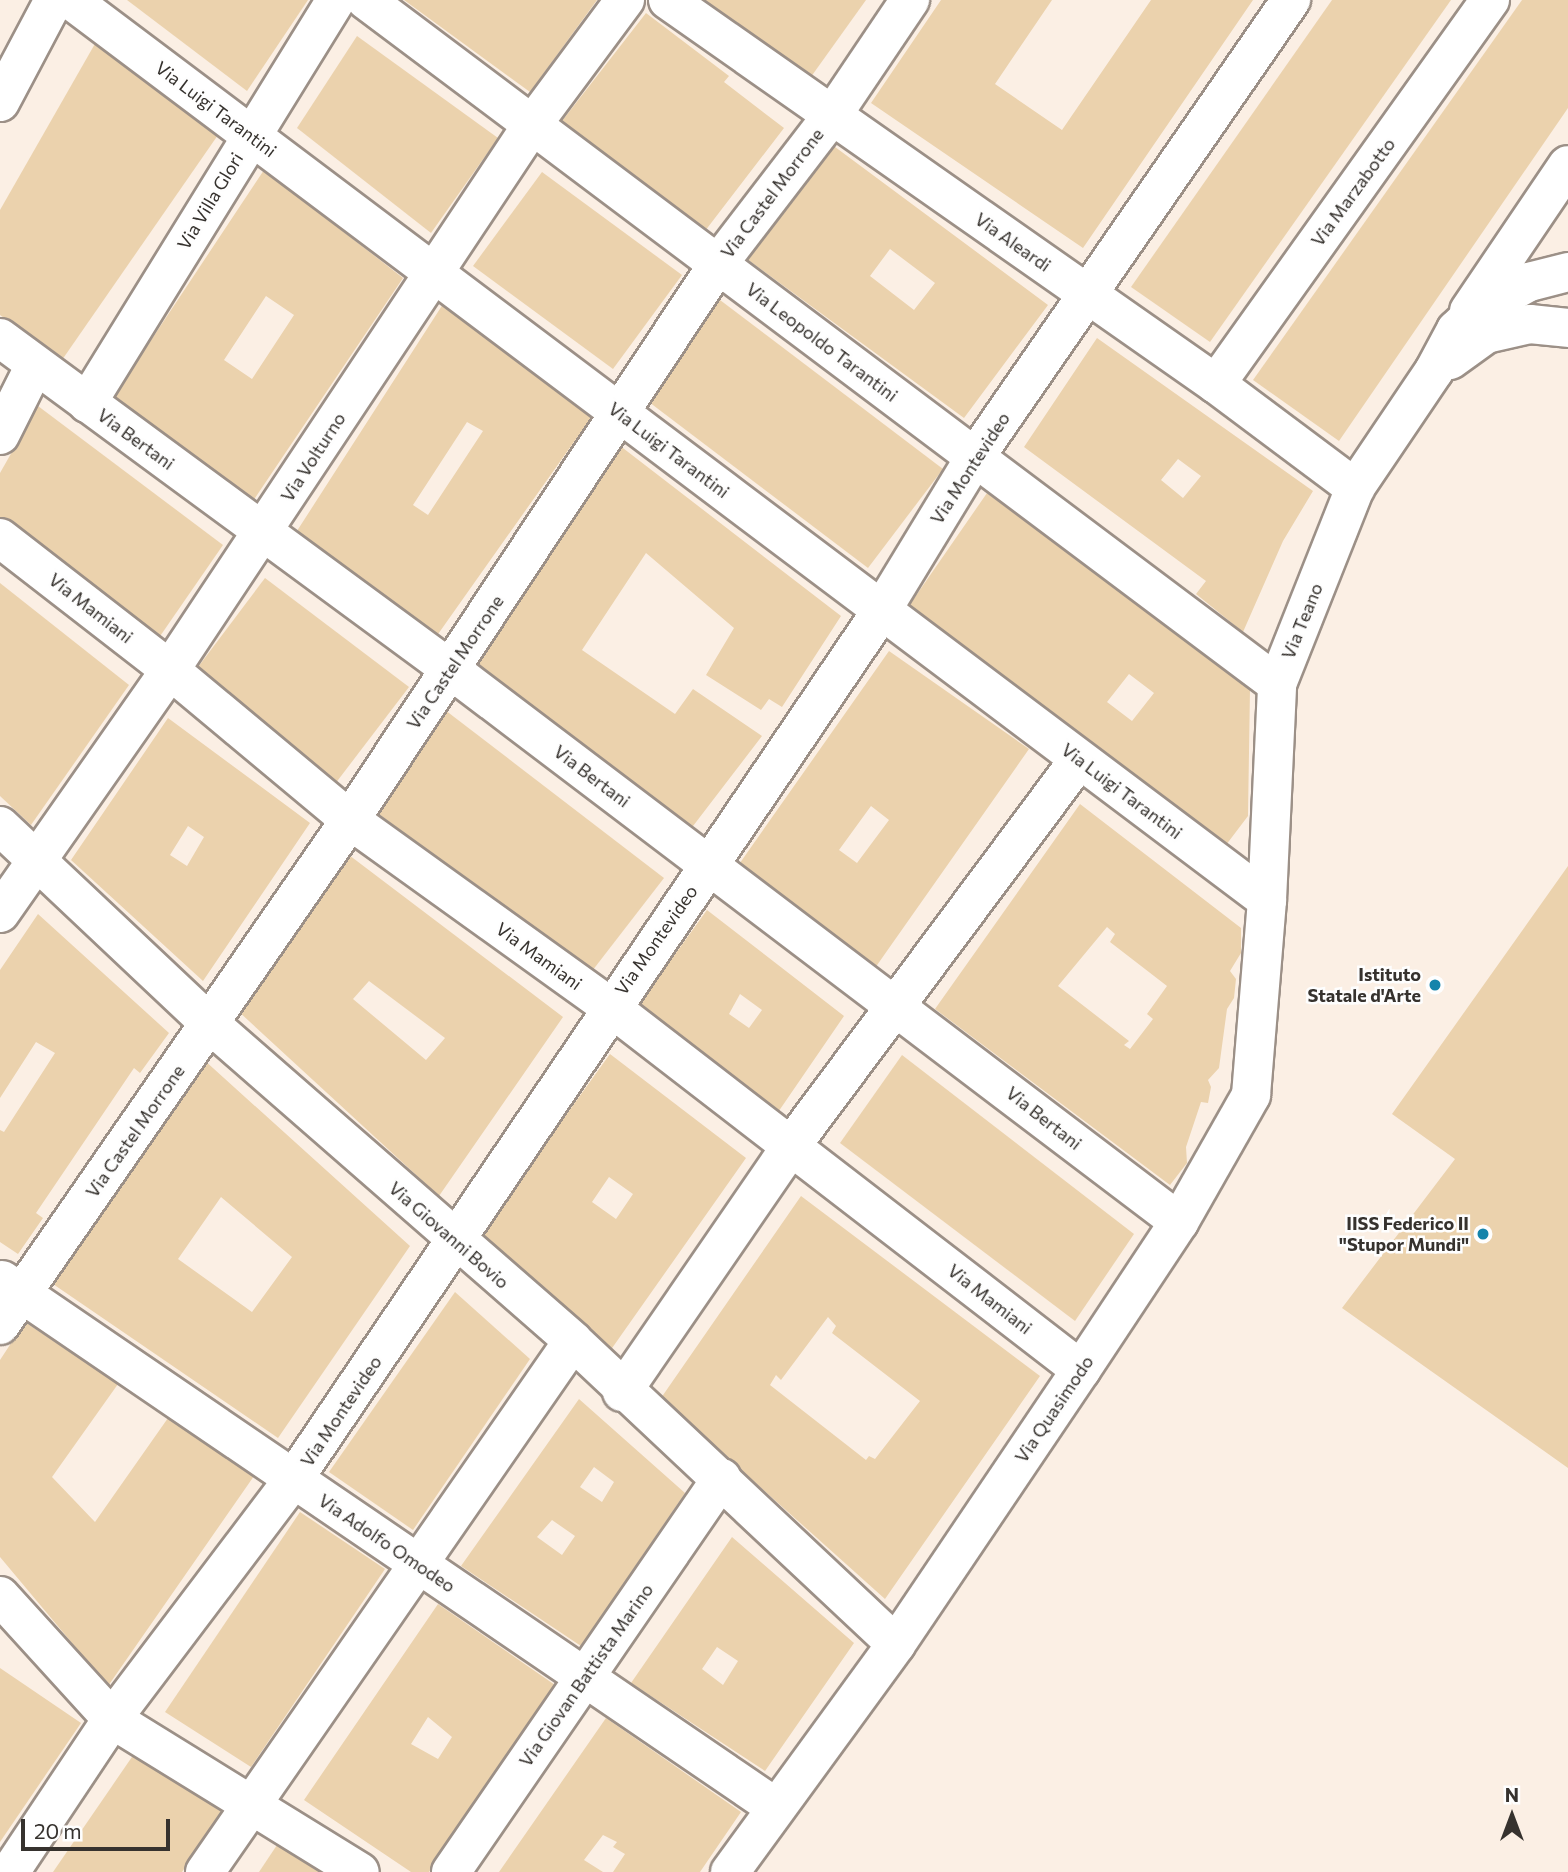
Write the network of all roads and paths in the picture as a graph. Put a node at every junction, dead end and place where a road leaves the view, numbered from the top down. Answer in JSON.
{"nodes":[{"id":1,"x":54,"y":0,"type":"edge"},
{"id":2,"x":71,"y":0,"type":"edge"},
{"id":3,"x":335,"y":0,"type":"edge"},
{"id":4,"x":366,"y":0,"type":"edge"},
{"id":5,"x":625,"y":0,"type":"edge"},
{"id":6,"x":668,"y":0,"type":"edge"},
{"id":7,"x":910,"y":0,"type":"edge"},
{"id":8,"x":1291,"y":0,"type":"edge"},
{"id":9,"x":1490,"y":0,"type":"edge"},
{"id":10,"x":0,"y":102,"type":"edge"},
{"id":11,"x":833,"y":114,"type":"junction"},
{"id":12,"x":532,"y":125,"type":"junction"},
{"id":13,"x":250,"y":135,"type":"junction"},
{"id":14,"x":1568,"y":165,"type":"edge"},
{"id":15,"x":718,"y":264,"type":"junction"},
{"id":16,"x":1568,"y":272,"type":"edge"},
{"id":17,"x":434,"y":273,"type":"junction"},
{"id":18,"x":1086,"y":293,"type":"junction"},
{"id":19,"x":1568,"y":328,"type":"edge"},
{"id":20,"x":1456,"y":330,"type":"junction"},
{"id":21,"x":0,"y":338,"type":"edge"},
{"id":22,"x":35,"y":365,"type":"junction"},
{"id":23,"x":1434,"y":371,"type":"junction"},
{"id":24,"x":1216,"y":384,"type":"junction"},
{"id":25,"x":87,"y":403,"type":"junction"},
{"id":26,"x":621,"y":414,"type":"junction"},
{"id":27,"x":0,"y":435,"type":"edge"},
{"id":28,"x":975,"y":457,"type":"junction"},
{"id":29,"x":1356,"y":488,"type":"junction"},
{"id":30,"x":263,"y":533,"type":"junction"},
{"id":31,"x":0,"y":538,"type":"edge"},
{"id":32,"x":881,"y":610,"type":"junction"},
{"id":33,"x":450,"y":669,"type":"junction"},
{"id":34,"x":170,"y":670,"type":"junction"},
{"id":35,"x":1277,"y":684,"type":"junction"},
{"id":36,"x":1079,"y":759,"type":"junction"},
{"id":37,"x":350,"y":820,"type":"junction"},
{"id":38,"x":0,"y":826,"type":"edge"},
{"id":39,"x":35,"y":860,"type":"junction"},
{"id":40,"x":708,"y":865,"type":"junction"},
{"id":41,"x":1267,"y":900,"type":"junction"},
{"id":42,"x":0,"y":914,"type":"edge"},
{"id":43,"x":895,"y":1004,"type":"junction"},
{"id":44,"x":609,"y":1006,"type":"junction"},
{"id":45,"x":210,"y":1024,"type":"junction"},
{"id":46,"x":791,"y":1146,"type":"junction"},
{"id":47,"x":1179,"y":1222,"type":"junction"},
{"id":48,"x":456,"y":1242,"type":"junction"},
{"id":49,"x":7,"y":1300,"type":"edge"},
{"id":50,"x":573,"y":1341,"type":"junction"},
{"id":51,"x":1081,"y":1370,"type":"junction"},
{"id":52,"x":622,"y":1392,"type":"junction"},
{"id":53,"x":722,"y":1478,"type":"junction"},
{"id":54,"x":293,"y":1480,"type":"junction"},
{"id":55,"x":418,"y":1564,"type":"junction"},
{"id":56,"x":0,"y":1596,"type":"edge"},
{"id":57,"x":896,"y":1644,"type":"junction"},
{"id":58,"x":584,"y":1677,"type":"junction"},
{"id":59,"x":112,"y":1719,"type":"junction"},
{"id":60,"x":251,"y":1805,"type":"junction"},
{"id":61,"x":775,"y":1807,"type":"junction"},
{"id":62,"x":10,"y":1872,"type":"edge"},
{"id":63,"x":205,"y":1872,"type":"edge"},
{"id":64,"x":360,"y":1872,"type":"edge"},
{"id":65,"x":451,"y":1872,"type":"edge"},
{"id":66,"x":730,"y":1872,"type":"edge"}],
"edges":[{"from":1,"to":10,"type":"street"},
{"from":2,"to":13,"type":"street","name":"Via Luigi Tarantini"},
{"from":3,"to":13,"type":"street","name":"Via Villa Glori"},
{"from":4,"to":12,"type":"street","name":"Via Leopoldo Tarantini"},
{"from":5,"to":12,"type":"street","name":"Via Volturno"},
{"from":6,"to":11,"type":"street","name":"Via Aleardi"},
{"from":7,"to":11,"type":"street","name":"Via Castel Morrone"},
{"from":8,"to":18,"type":"street","name":"Via Montevideo"},
{"from":9,"to":24,"type":"street","name":"Via Marzabotto"},
{"from":11,"to":15,"type":"street","name":"Via Castel Morrone"},
{"from":11,"to":18,"type":"street","name":"Via Aleardi"},
{"from":12,"to":15,"type":"street","name":"Via Leopoldo Tarantini"},
{"from":12,"to":17,"type":"street","name":"Via Volturno"},
{"from":13,"to":17,"type":"street","name":"Via Luigi Tarantini"},
{"from":13,"to":25,"type":"street","name":"Via Villa Glori"},
{"from":14,"to":20,"type":"street","name":"Via Teano"},
{"from":15,"to":26,"type":"street","name":"Via Castel Morrone"},
{"from":15,"to":28,"type":"street","name":"Via Leopoldo Tarantini"},
{"from":16,"to":20,"type":"street","name":"Via Teano"},
{"from":17,"to":26,"type":"street","name":"Via Luigi Tarantini"},
{"from":17,"to":30,"type":"street","name":"Via Volturno"},
{"from":18,"to":24,"type":"street","name":"Via Aleardi"},
{"from":18,"to":28,"type":"street","name":"Via Montevideo"},
{"from":19,"to":23,"type":"street","name":"Via Teano"},
{"from":20,"to":23,"type":"street","name":"Via Teano"},
{"from":21,"to":22,"type":"street","name":"Via Bertani"},
{"from":22,"to":25,"type":"street","name":"Via Bertani"},
{"from":22,"to":27,"type":"street"},
{"from":23,"to":29,"type":"street","name":"Via Teano"},
{"from":24,"to":29,"type":"street","name":"Via Aleardi"},
{"from":25,"to":30,"type":"street","name":"Via Bertani"},
{"from":26,"to":32,"type":"street","name":"Via Luigi Tarantini"},
{"from":26,"to":33,"type":"street","name":"Via Castel Morrone"},
{"from":28,"to":32,"type":"street","name":"Via Montevideo"},
{"from":28,"to":35,"type":"street","name":"Via Leopoldo Tarantini"},
{"from":29,"to":35,"type":"street","name":"Via Teano"},
{"from":30,"to":33,"type":"street","name":"Via Bertani"},
{"from":30,"to":34,"type":"street","name":"Via Volturno"},
{"from":31,"to":34,"type":"street","name":"Via Mamiani"},
{"from":32,"to":36,"type":"street","name":"Via Luigi Tarantini"},
{"from":32,"to":40,"type":"street","name":"Via Montevideo"},
{"from":33,"to":37,"type":"street","name":"Via Castel Morrone"},
{"from":33,"to":40,"type":"street","name":"Via Bertani"},
{"from":34,"to":37,"type":"street","name":"Via Mamiani"},
{"from":34,"to":39,"type":"street","name":"Via Volturno"},
{"from":35,"to":41,"type":"street","name":"Via Teano"},
{"from":36,"to":41,"type":"street","name":"Via Luigi Tarantini"},
{"from":36,"to":43,"type":"street"},
{"from":37,"to":44,"type":"street","name":"Via Mamiani"},
{"from":37,"to":45,"type":"street","name":"Via Castel Morrone"},
{"from":38,"to":39,"type":"street","name":"Via Giovanni Bovio"},
{"from":39,"to":42,"type":"street","name":"Via Volturno"},
{"from":39,"to":45,"type":"street","name":"Via Giovanni Bovio"},
{"from":40,"to":43,"type":"street","name":"Via Bertani"},
{"from":40,"to":44,"type":"street","name":"Via Montevideo"},
{"from":41,"to":47,"type":"street","name":"Via Quasimodo"},
{"from":43,"to":46,"type":"street"},
{"from":43,"to":47,"type":"street","name":"Via Bertani"},
{"from":44,"to":46,"type":"street","name":"Via Mamiani"},
{"from":44,"to":48,"type":"street","name":"Via Montevideo"},
{"from":45,"to":48,"type":"street","name":"Via Giovanni Bovio"},
{"from":45,"to":49,"type":"street","name":"Via Castel Morrone"},
{"from":46,"to":51,"type":"street","name":"Via Mamiani"},
{"from":46,"to":52,"type":"street"},
{"from":47,"to":51,"type":"street","name":"Via Quasimodo"},
{"from":48,"to":50,"type":"street","name":"Via Giovanni Bovio"},
{"from":48,"to":54,"type":"street","name":"Via Montevideo"},
{"from":49,"to":54,"type":"street","name":"Via Adolfo Omodeo"},
{"from":50,"to":52,"type":"street","name":"Via Giovanni Bovio"},
{"from":50,"to":55,"type":"street"},
{"from":51,"to":57,"type":"street","name":"Via Quasimodo"},
{"from":52,"to":53,"type":"street","name":"Via Giovanni Bovio"},
{"from":53,"to":57,"type":"street","name":"Via Giovanni Bovio"},
{"from":53,"to":58,"type":"street","name":"Via Giovan Battista Marino"},
{"from":54,"to":55,"type":"street","name":"Via Adolfo Omodeo"},
{"from":54,"to":59,"type":"street","name":"Via Montevideo"},
{"from":55,"to":58,"type":"street","name":"Via Adolfo Omodeo"},
{"from":55,"to":60,"type":"street"},
{"from":56,"to":59,"type":"street"},
{"from":57,"to":61,"type":"street","name":"Via Quasimodo"},
{"from":58,"to":61,"type":"street","name":"Via Adolfo Omodeo"},
{"from":58,"to":65,"type":"street","name":"Via Giovan Battista Marino"},
{"from":59,"to":60,"type":"street"},
{"from":59,"to":62,"type":"street","name":"Via Montevideo"},
{"from":60,"to":63,"type":"street"},
{"from":60,"to":64,"type":"street"},
{"from":61,"to":66,"type":"street","name":"Via Quasimodo"}]}
